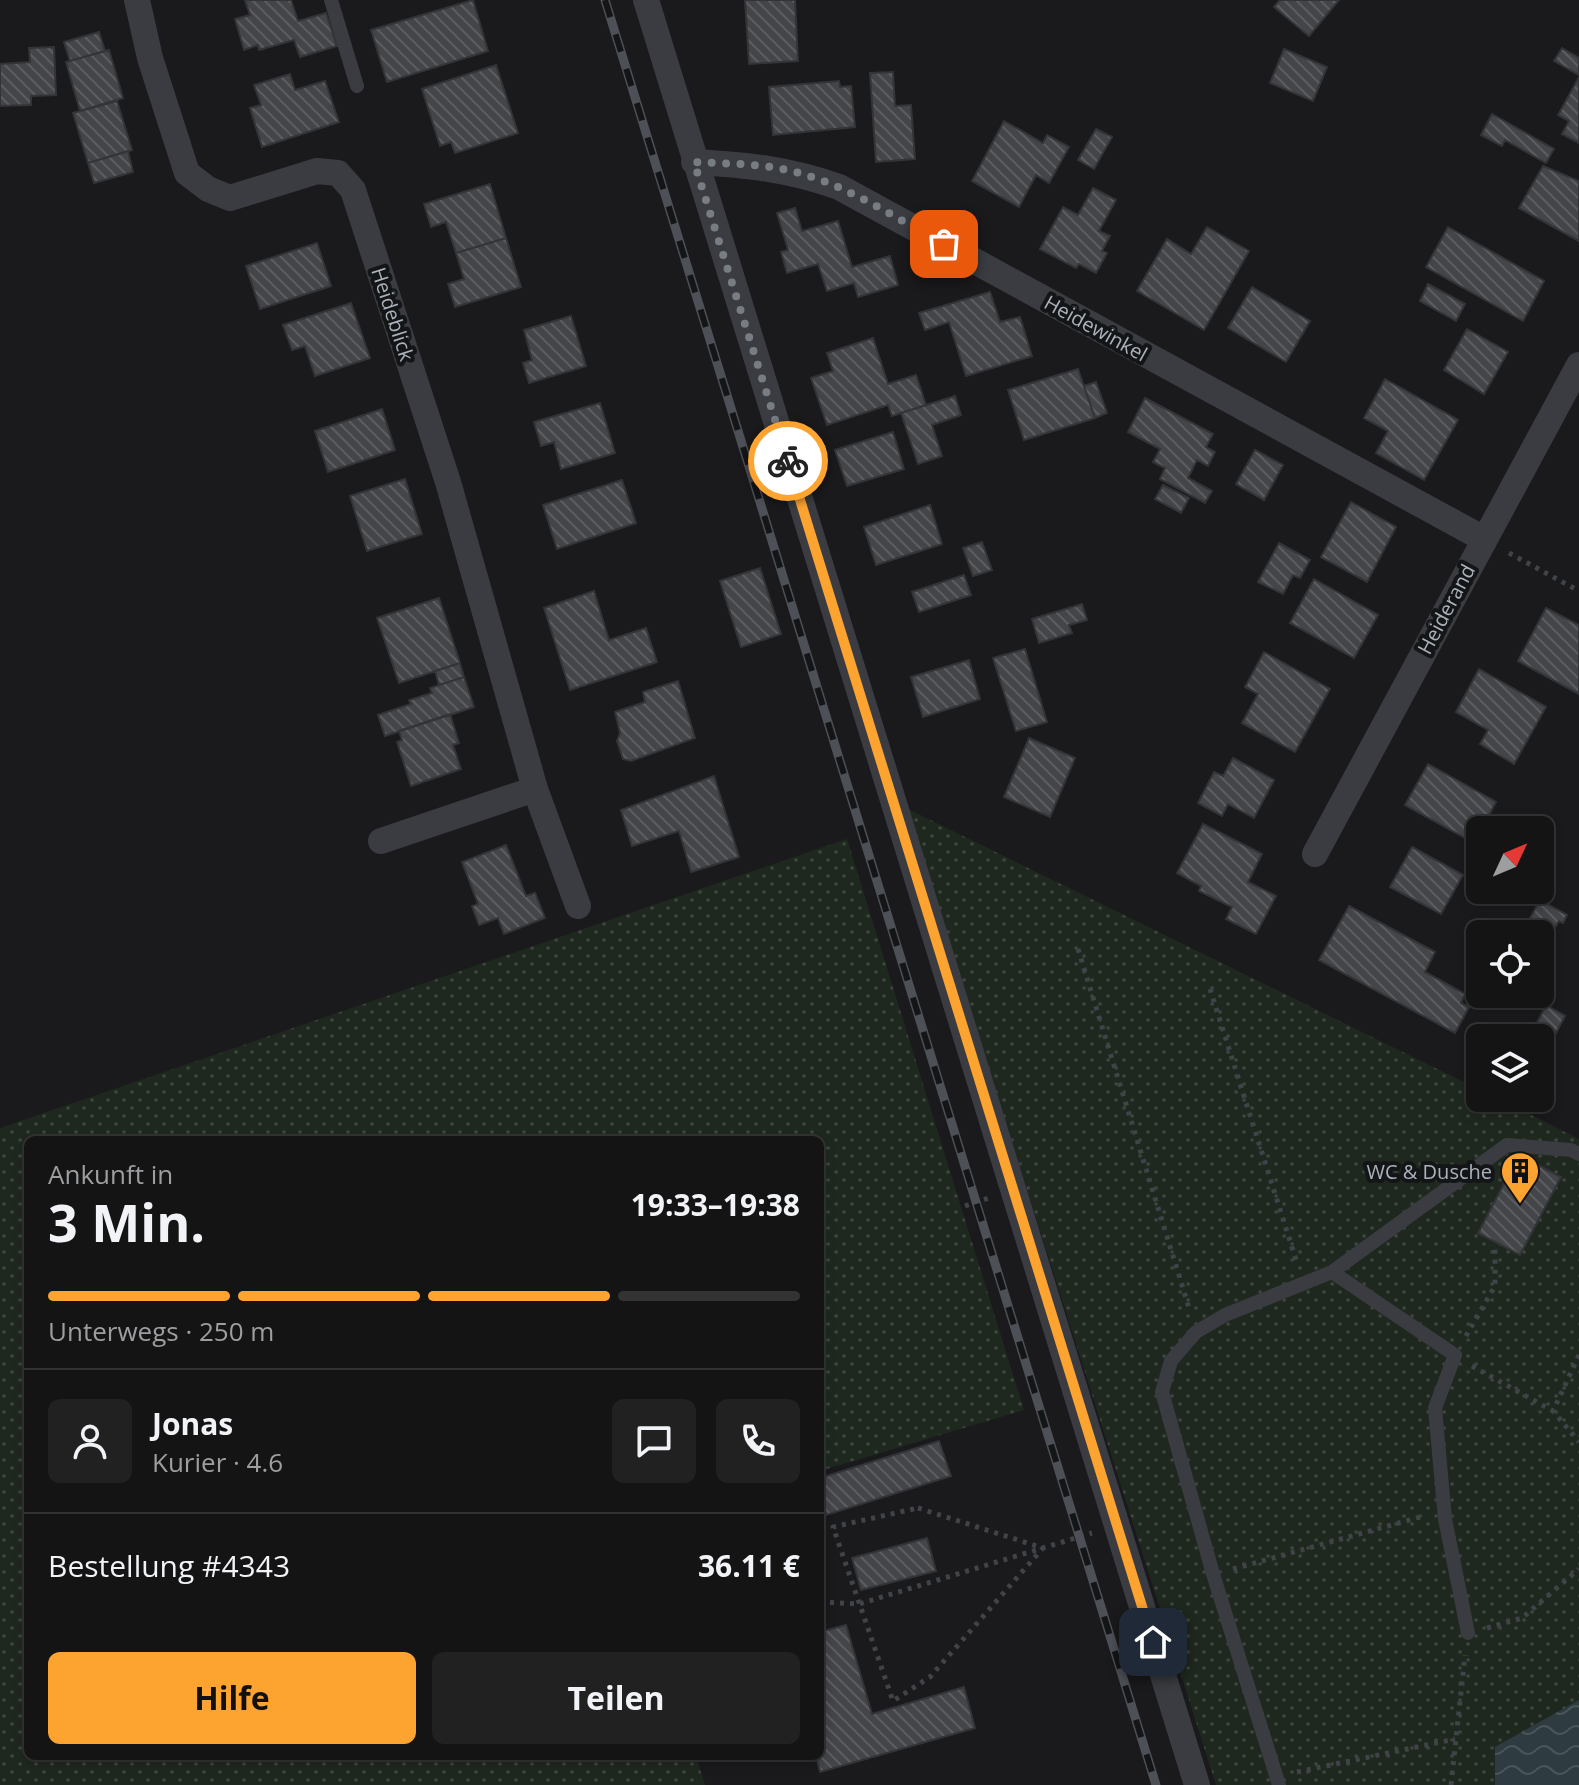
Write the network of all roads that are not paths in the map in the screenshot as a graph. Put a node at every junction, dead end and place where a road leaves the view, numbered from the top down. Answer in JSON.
{"nodes":[{"id":1,"x":137,"y":0,"type":"edge"},
{"id":2,"x":331,"y":0,"type":"edge"},
{"id":3,"x":646,"y":0,"type":"edge"},
{"id":4,"x":357,"y":86,"type":"dead end"},
{"id":5,"x":694,"y":162,"type":"junction"},
{"id":6,"x":1579,"y":365,"type":"edge"},
{"id":7,"x":1484,"y":539,"type":"junction"},
{"id":8,"x":535,"y":789,"type":"junction"},
{"id":9,"x":381,"y":841,"type":"dead end"},
{"id":10,"x":1315,"y":854,"type":"dead end"},
{"id":11,"x":578,"y":906,"type":"dead end"},
{"id":12,"x":1579,"y":1154,"type":"edge"},
{"id":13,"x":1332,"y":1272,"type":"junction"},
{"id":14,"x":1468,"y":1633,"type":"road end"},
{"id":15,"x":1278,"y":1781,"type":"edge"},
{"id":16,"x":1197,"y":1785,"type":"edge"}],
"edges":[{"from":1,"to":8,"type":"street","name":"Heideblick"},
{"from":2,"to":4,"type":"lane"},
{"from":3,"to":5,"type":"street"},
{"from":5,"to":7,"type":"street","name":"Heidewinkel"},
{"from":5,"to":16,"type":"street"},
{"from":6,"to":7,"type":"street","name":"Heiderand"},
{"from":7,"to":10,"type":"street","name":"Heiderand"},
{"from":8,"to":9,"type":"street"},
{"from":8,"to":11,"type":"street","name":"Heideblick"},
{"from":12,"to":13,"type":"lane"},
{"from":13,"to":14,"type":"lane"},
{"from":13,"to":15,"type":"lane"}]}
